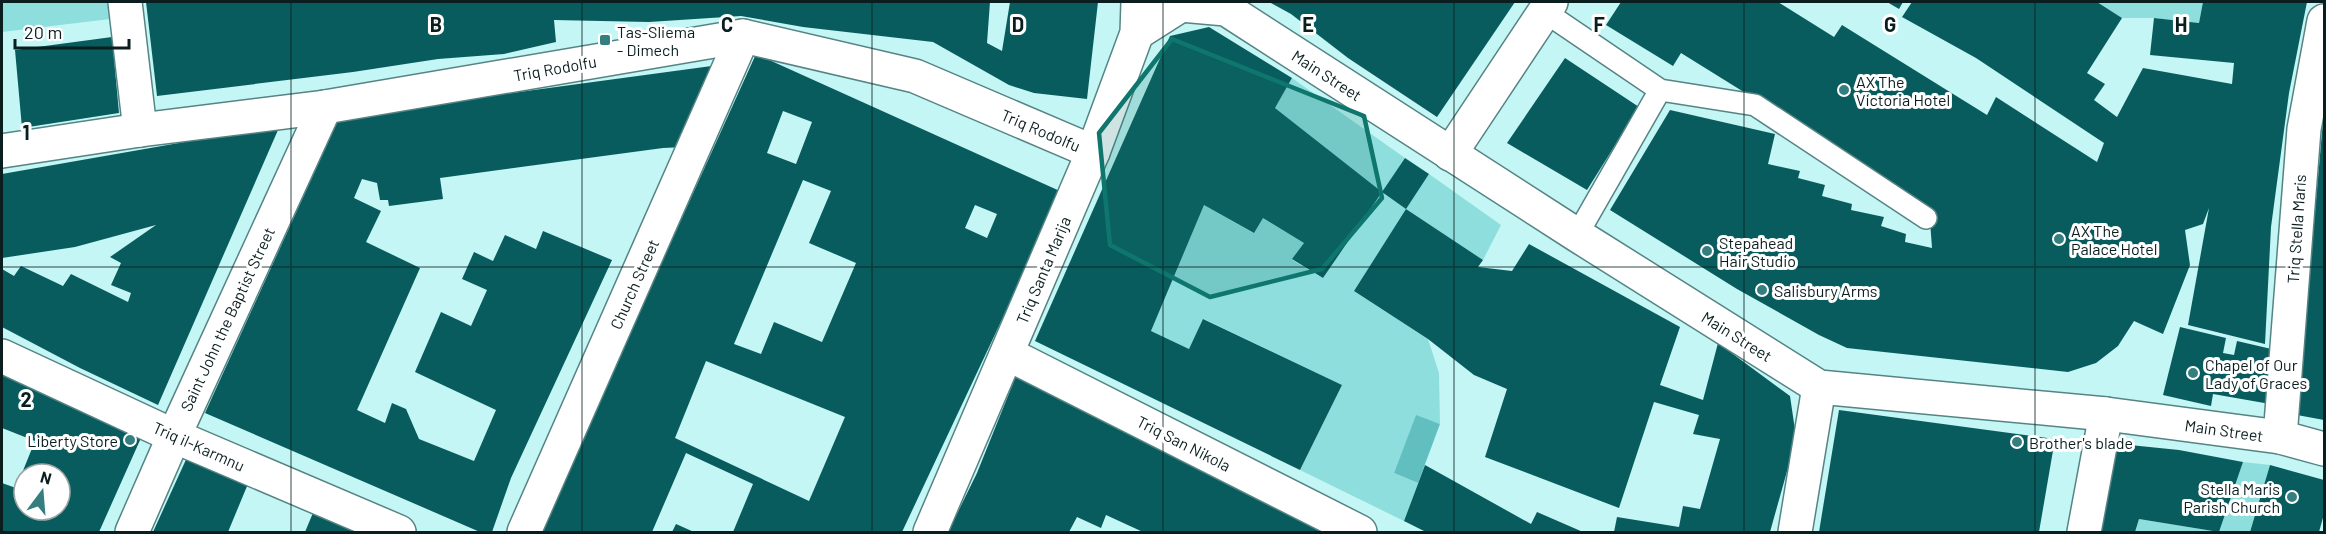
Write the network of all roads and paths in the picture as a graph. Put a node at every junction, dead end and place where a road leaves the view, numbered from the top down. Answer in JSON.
{"nodes":[{"id":1,"x":124,"y":2,"type":"edge"},
{"id":2,"x":1223,"y":5,"type":"edge"},
{"id":3,"x":1548,"y":7,"type":"edge"},
{"id":4,"x":1138,"y":17,"type":"edge"},
{"id":5,"x":2325,"y":21,"type":"edge"},
{"id":6,"x":743,"y":36,"type":"junction"},
{"id":7,"x":1660,"y":90,"type":"junction"},
{"id":8,"x":325,"y":107,"type":"junction"},
{"id":9,"x":140,"y":130,"type":"junction"},
{"id":10,"x":2,"y":151,"type":"edge"},
{"id":11,"x":1093,"y":152,"type":"junction"},
{"id":12,"x":1450,"y":154,"type":"junction"},
{"id":13,"x":1926,"y":218,"type":"dead end"},
{"id":14,"x":1578,"y":235,"type":"junction"},
{"id":15,"x":1008,"y":354,"type":"junction"},
{"id":16,"x":2,"y":356,"type":"edge"},
{"id":17,"x":1819,"y":387,"type":"junction"},
{"id":18,"x":2106,"y":414,"type":"junction"},
{"id":19,"x":174,"y":436,"type":"junction"},
{"id":20,"x":2280,"y":438,"type":"junction"},
{"id":21,"x":2325,"y":449,"type":"edge"},
{"id":22,"x":132,"y":532,"type":"edge"},
{"id":23,"x":399,"y":532,"type":"edge"},
{"id":24,"x":524,"y":532,"type":"edge"},
{"id":25,"x":930,"y":532,"type":"edge"},
{"id":26,"x":1360,"y":532,"type":"edge"},
{"id":27,"x":1795,"y":532,"type":"edge"},
{"id":28,"x":2084,"y":532,"type":"edge"}],
"edges":[{"from":1,"to":9,"type":"street"},
{"from":2,"to":4,"type":"street","name":"Main Street"},
{"from":2,"to":12,"type":"street","name":"Main Street"},
{"from":3,"to":7,"type":"lane"},
{"from":3,"to":12,"type":"street"},
{"from":4,"to":11,"type":"street","name":"Triq Santa Marija"},
{"from":5,"to":20,"type":"street","name":"Triq Stella Maris"},
{"from":6,"to":8,"type":"street","name":"Triq Rodolfu"},
{"from":6,"to":11,"type":"street","name":"Triq Rodolfu"},
{"from":6,"to":24,"type":"street","name":"Church Street"},
{"from":7,"to":13,"type":"lane"},
{"from":7,"to":14,"type":"lane"},
{"from":8,"to":9,"type":"street","name":"Triq Rodolfu"},
{"from":8,"to":19,"type":"street","name":"Saint John the Baptist Street"},
{"from":9,"to":10,"type":"street","name":"Triq Rodolfu"},
{"from":11,"to":15,"type":"street","name":"Triq Santa Marija"},
{"from":12,"to":14,"type":"street","name":"Main Street"},
{"from":14,"to":17,"type":"street","name":"Main Street"},
{"from":15,"to":25,"type":"street","name":"Triq Santa Marija"},
{"from":15,"to":26,"type":"street","name":"Triq San Nikola"},
{"from":16,"to":19,"type":"street","name":"Triq il-Karmnu"},
{"from":17,"to":18,"type":"street","name":"Main Street"},
{"from":17,"to":27,"type":"street"},
{"from":18,"to":20,"type":"street","name":"Main Street"},
{"from":18,"to":28,"type":"street"},
{"from":19,"to":22,"type":"street","name":"Saint John the Baptist Street"},
{"from":19,"to":23,"type":"street","name":"Triq il-Karmnu"},
{"from":20,"to":21,"type":"street","name":"Main Street"}]}
